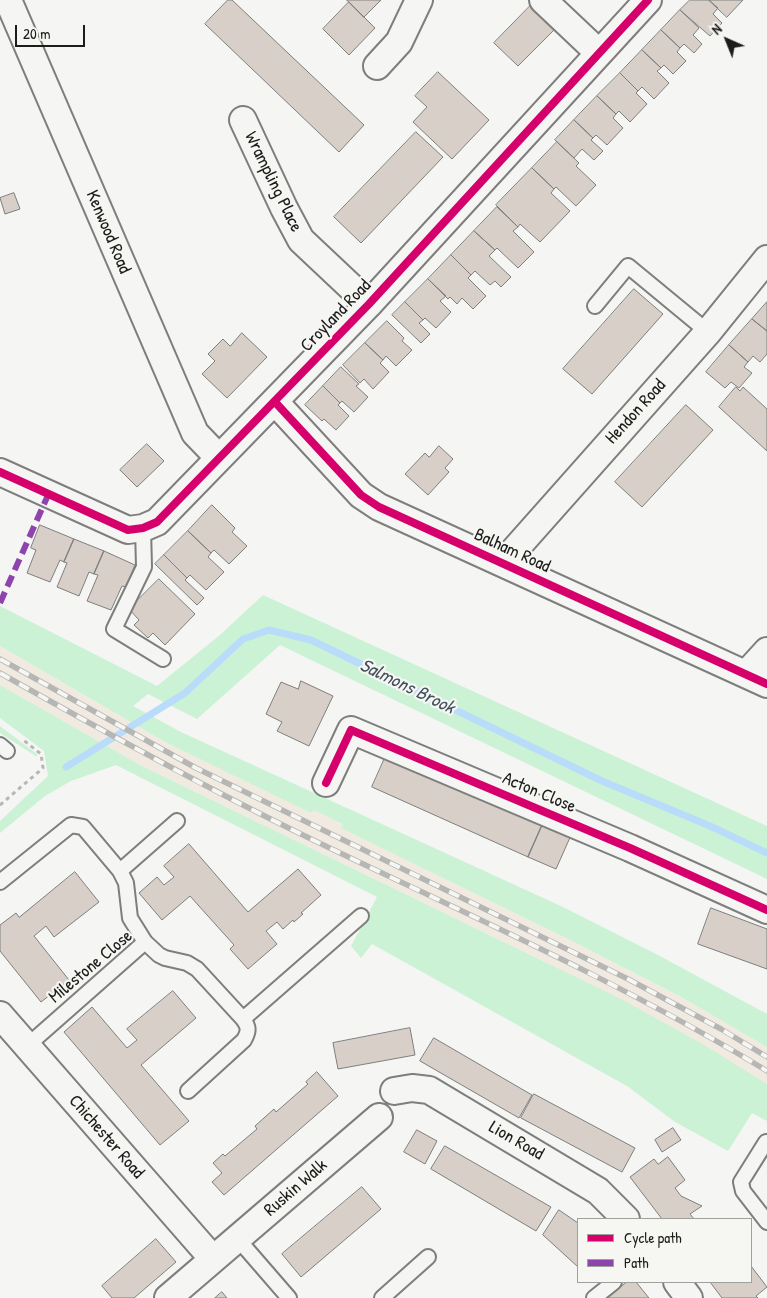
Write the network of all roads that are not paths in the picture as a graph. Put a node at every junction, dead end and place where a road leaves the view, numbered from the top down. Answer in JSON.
{"nodes":[{"id":1,"x":8,"y":0,"type":"edge"},
{"id":2,"x":419,"y":0,"type":"edge"},
{"id":3,"x":543,"y":0,"type":"edge"},
{"id":4,"x":648,"y":0,"type":"edge"},
{"id":5,"x":599,"y":53,"type":"junction"},
{"id":6,"x":377,"y":66,"type":"dead end"},
{"id":7,"x":243,"y":120,"type":"dead end"},
{"id":8,"x":767,"y":259,"type":"edge"},
{"id":9,"x":369,"y":304,"type":"junction"},
{"id":10,"x":595,"y":306,"type":"dead end"},
{"id":11,"x":708,"y":332,"type":"junction"},
{"id":12,"x":275,"y":402,"type":"junction"},
{"id":13,"x":219,"y":458,"type":"junction"},
{"id":14,"x":0,"y":472,"type":"edge"},
{"id":15,"x":143,"y":528,"type":"junction"},
{"id":16,"x":503,"y":563,"type":"junction"},
{"id":17,"x":767,"y":651,"type":"edge"},
{"id":18,"x":163,"y":659,"type":"dead end"},
{"id":19,"x":756,"y":679,"type":"edge"},
{"id":20,"x":326,"y":783,"type":"dead end"},
{"id":21,"x":177,"y":821,"type":"dead end"},
{"id":22,"x":120,"y":871,"type":"junction"},
{"id":23,"x":0,"y":882,"type":"edge"},
{"id":24,"x":767,"y":910,"type":"edge"},
{"id":25,"x":361,"y":916,"type":"dead end"},
{"id":26,"x":145,"y":942,"type":"junction"},
{"id":27,"x":0,"y":1015,"type":"edge"},
{"id":28,"x":243,"y":1018,"type":"junction"},
{"id":29,"x":27,"y":1046,"type":"junction"},
{"id":30,"x":188,"y":1090,"type":"dead end"},
{"id":31,"x":394,"y":1091,"type":"dead end"},
{"id":32,"x":379,"y":1117,"type":"dead end"},
{"id":33,"x":766,"y":1142,"type":"edge"},
{"id":34,"x":625,"y":1218,"type":"edge"},
{"id":35,"x":767,"y":1222,"type":"edge"},
{"id":36,"x":237,"y":1238,"type":"junction"},
{"id":37,"x":428,"y":1258,"type":"dead end"},
{"id":38,"x":213,"y":1259,"type":"junction"},
{"id":39,"x":613,"y":1283,"type":"edge"},
{"id":40,"x":678,"y":1283,"type":"edge"},
{"id":41,"x":168,"y":1298,"type":"edge"},
{"id":42,"x":289,"y":1298,"type":"edge"},
{"id":43,"x":382,"y":1298,"type":"edge"},
{"id":44,"x":594,"y":1298,"type":"edge"},
{"id":45,"x":689,"y":1298,"type":"edge"}],
"edges":[{"from":1,"to":13,"type":"street","name":"Kenwood Road"},
{"from":2,"to":6,"type":"street"},
{"from":3,"to":5,"type":"street"},
{"from":4,"to":5,"type":"street","name":"Croyland Road"},
{"from":5,"to":9,"type":"street","name":"Croyland Road"},
{"from":7,"to":9,"type":"street","name":"Wrampling Place"},
{"from":8,"to":11,"type":"street","name":"Hendon Road"},
{"from":9,"to":12,"type":"street","name":"Croyland Road"},
{"from":10,"to":11,"type":"lane"},
{"from":11,"to":16,"type":"street","name":"Hendon Road"},
{"from":12,"to":13,"type":"street","name":"Croyland Road"},
{"from":12,"to":16,"type":"street","name":"Balham Road"},
{"from":13,"to":15,"type":"street","name":"Croyland Road"},
{"from":14,"to":15,"type":"street"},
{"from":15,"to":18,"type":"lane"},
{"from":16,"to":19,"type":"street","name":"Balham Road"},
{"from":17,"to":19,"type":"street"},
{"from":20,"to":24,"type":"street","name":"Acton Close"},
{"from":21,"to":22,"type":"lane"},
{"from":22,"to":23,"type":"lane"},
{"from":22,"to":26,"type":"lane"},
{"from":25,"to":28,"type":"lane"},
{"from":26,"to":28,"type":"lane","name":"Milestone Close"},
{"from":26,"to":29,"type":"lane","name":"Milestone Close"},
{"from":27,"to":29,"type":"street","name":"Chichester Road"},
{"from":28,"to":30,"type":"lane"},
{"from":29,"to":38,"type":"street","name":"Chichester Road"},
{"from":31,"to":34,"type":"street","name":"Lion Road"},
{"from":32,"to":36,"type":"street","name":"Ruskin Walk"},
{"from":33,"to":35,"type":"lane"},
{"from":36,"to":38,"type":"street","name":"Ruskin Walk"},
{"from":36,"to":42,"type":"lane"},
{"from":37,"to":43,"type":"lane"},
{"from":38,"to":41,"type":"street","name":"Ruskin Walk"},
{"from":39,"to":44,"type":"lane"},
{"from":40,"to":45,"type":"street"}]}
